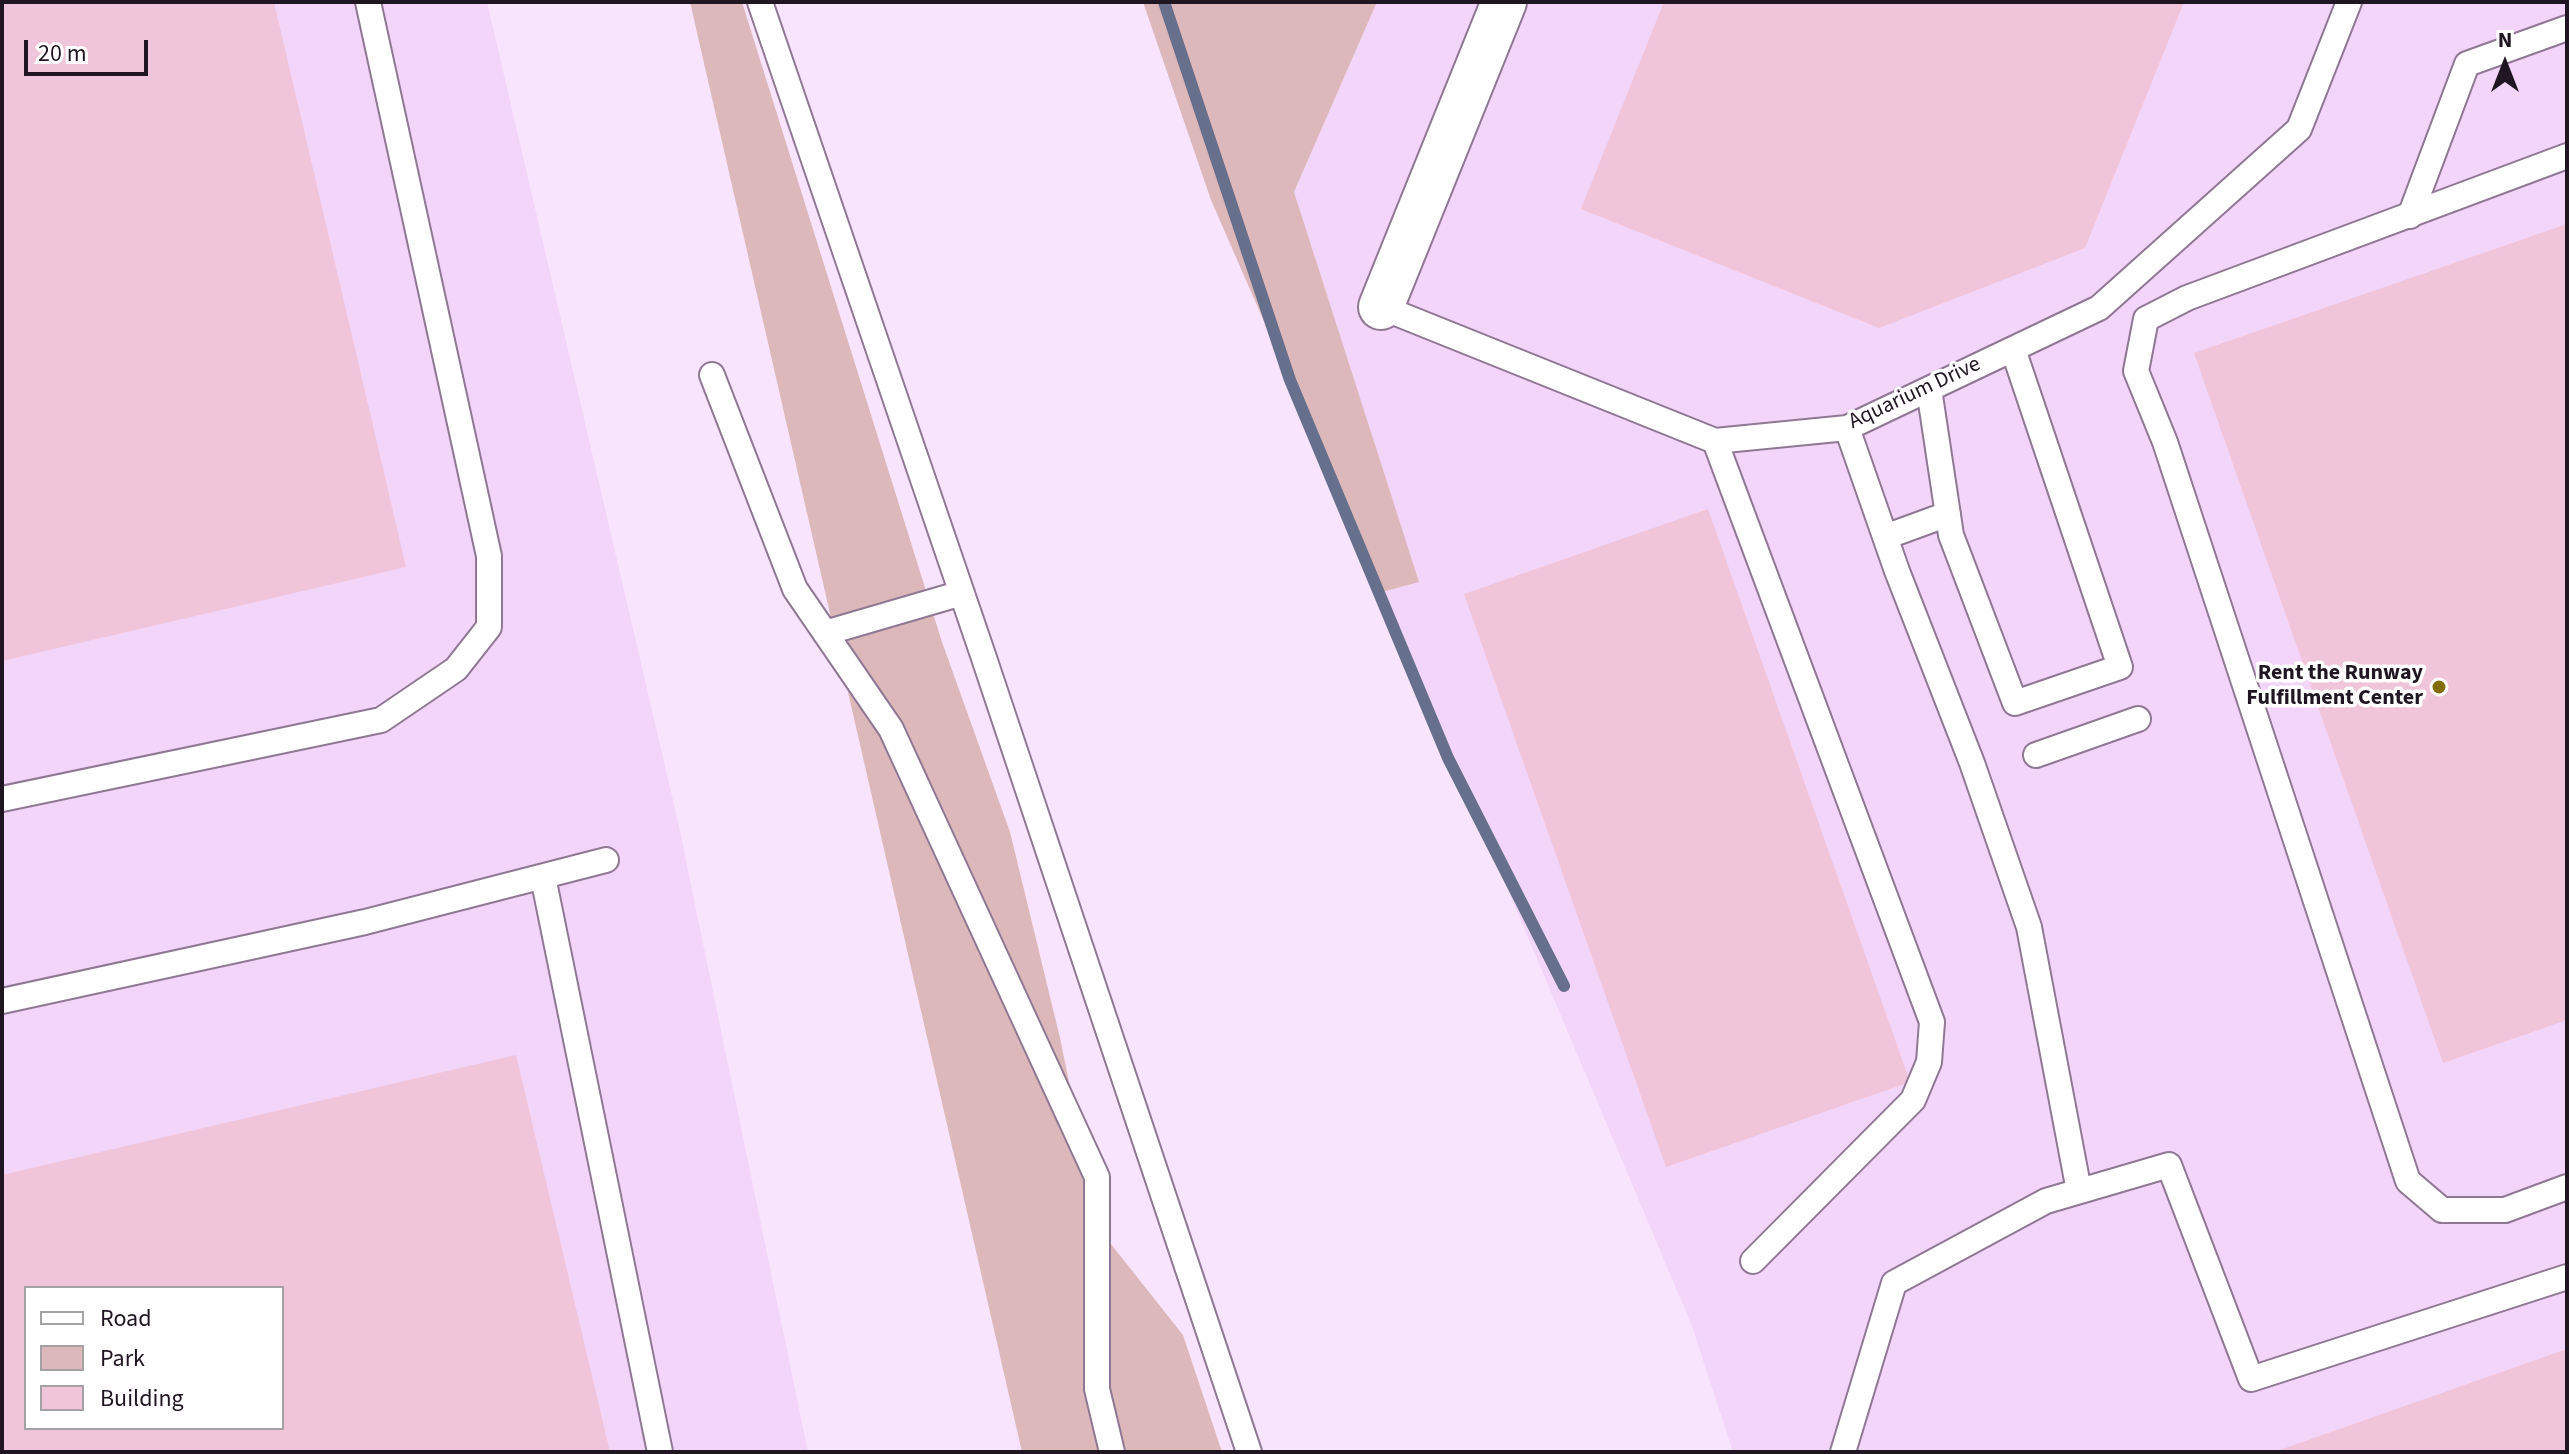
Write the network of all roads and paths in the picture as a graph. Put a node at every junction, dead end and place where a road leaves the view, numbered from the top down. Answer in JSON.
{"nodes":[{"id":1,"x":368,"y":2,"type":"edge"},
{"id":2,"x":760,"y":2,"type":"edge"},
{"id":3,"x":1504,"y":2,"type":"edge"},
{"id":4,"x":2349,"y":2,"type":"edge"},
{"id":5,"x":2567,"y":28,"type":"edge"},
{"id":6,"x":2567,"y":156,"type":"edge"},
{"id":7,"x":2410,"y":216,"type":"junction"},
{"id":8,"x":1381,"y":307,"type":"joint"},
{"id":9,"x":2013,"y":349,"type":"junction"},
{"id":10,"x":712,"y":375,"type":"dead end"},
{"id":11,"x":1929,"y":389,"type":"junction"},
{"id":12,"x":1847,"y":428,"type":"junction"},
{"id":13,"x":1715,"y":441,"type":"junction"},
{"id":14,"x":1948,"y":514,"type":"junction"},
{"id":15,"x":1885,"y":537,"type":"junction"},
{"id":16,"x":962,"y":593,"type":"junction"},
{"id":17,"x":825,"y":633,"type":"junction"},
{"id":18,"x":2138,"y":719,"type":"dead end"},
{"id":19,"x":2036,"y":755,"type":"dead end"},
{"id":20,"x":2,"y":799,"type":"edge"},
{"id":21,"x":606,"y":860,"type":"dead end"},
{"id":22,"x":543,"y":877,"type":"junction"},
{"id":23,"x":2,"y":1001,"type":"edge"},
{"id":24,"x":2567,"y":1187,"type":"edge"},
{"id":25,"x":2079,"y":1191,"type":"junction"},
{"id":26,"x":1753,"y":1261,"type":"dead end"},
{"id":27,"x":2567,"y":1277,"type":"edge"},
{"id":28,"x":660,"y":1452,"type":"edge"},
{"id":29,"x":1112,"y":1452,"type":"edge"},
{"id":30,"x":1249,"y":1452,"type":"edge"},
{"id":31,"x":1843,"y":1452,"type":"edge"}],
"edges":[{"from":1,"to":20,"type":"lane"},
{"from":2,"to":16,"type":"lane"},
{"from":3,"to":8,"type":"street","name":"Aquarium Drive"},
{"from":4,"to":9,"type":"lane","name":"Aquarium Drive"},
{"from":5,"to":7,"type":"lane"},
{"from":6,"to":7,"type":"lane"},
{"from":7,"to":24,"type":"lane"},
{"from":8,"to":13,"type":"lane","name":"Aquarium Drive"},
{"from":9,"to":11,"type":"lane","name":"Aquarium Drive"},
{"from":9,"to":14,"type":"lane"},
{"from":10,"to":17,"type":"lane"},
{"from":11,"to":12,"type":"lane","name":"Aquarium Drive"},
{"from":11,"to":14,"type":"lane"},
{"from":12,"to":13,"type":"lane","name":"Aquarium Drive"},
{"from":12,"to":15,"type":"lane"},
{"from":13,"to":26,"type":"lane"},
{"from":14,"to":15,"type":"lane"},
{"from":15,"to":25,"type":"lane"},
{"from":16,"to":17,"type":"lane"},
{"from":16,"to":30,"type":"lane"},
{"from":17,"to":29,"type":"lane"},
{"from":18,"to":19,"type":"lane"},
{"from":21,"to":22,"type":"lane"},
{"from":22,"to":23,"type":"lane"},
{"from":22,"to":28,"type":"lane"},
{"from":25,"to":27,"type":"lane"},
{"from":25,"to":31,"type":"lane"}]}
